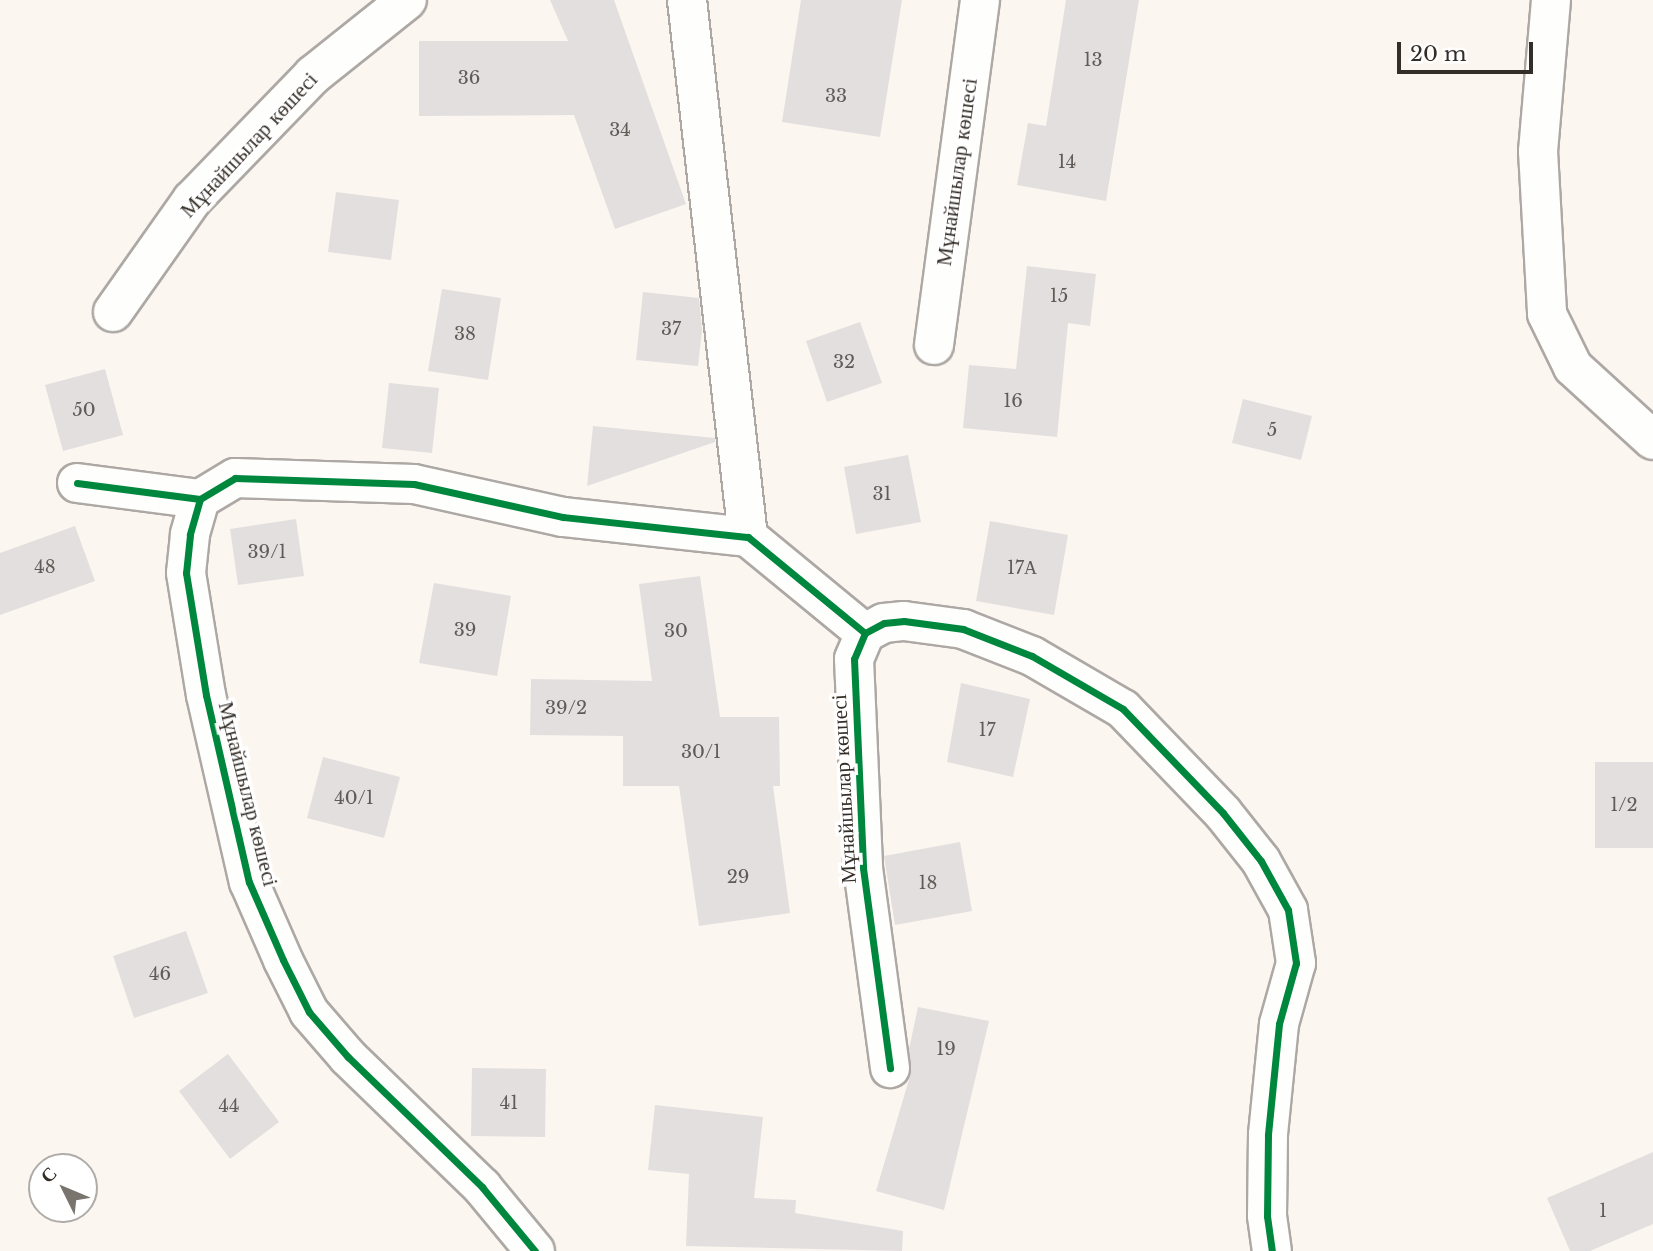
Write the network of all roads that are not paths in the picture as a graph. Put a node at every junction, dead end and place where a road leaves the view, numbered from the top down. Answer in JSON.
{"nodes":[{"id":1,"x":407,"y":0,"type":"edge"},
{"id":2,"x":687,"y":0,"type":"edge"},
{"id":3,"x":981,"y":0,"type":"edge"},
{"id":4,"x":1551,"y":0,"type":"edge"},
{"id":5,"x":113,"y":312,"type":"dead end"},
{"id":6,"x":934,"y":345,"type":"dead end"},
{"id":7,"x":1653,"y":440,"type":"edge"},
{"id":8,"x":77,"y":483,"type":"dead end"},
{"id":9,"x":200,"y":499,"type":"junction"},
{"id":10,"x":748,"y":537,"type":"junction"},
{"id":11,"x":864,"y":633,"type":"junction"},
{"id":12,"x":890,"y":1068,"type":"dead end"},
{"id":13,"x":535,"y":1251,"type":"edge"},
{"id":14,"x":1272,"y":1251,"type":"edge"}],
"edges":[{"from":1,"to":5,"type":"street","name":"Мұнайшылар көшесі"},
{"from":2,"to":10,"type":"street"},
{"from":3,"to":6,"type":"street","name":"Мұнайшылар көшесі"},
{"from":4,"to":7,"type":"street"},
{"from":8,"to":9,"type":"street"},
{"from":9,"to":10,"type":"street"},
{"from":9,"to":13,"type":"street","name":"Мұнайшылар көшесі"},
{"from":10,"to":11,"type":"street"},
{"from":11,"to":12,"type":"street","name":"Мұнайшылар көшесі"},
{"from":11,"to":14,"type":"street"}]}
